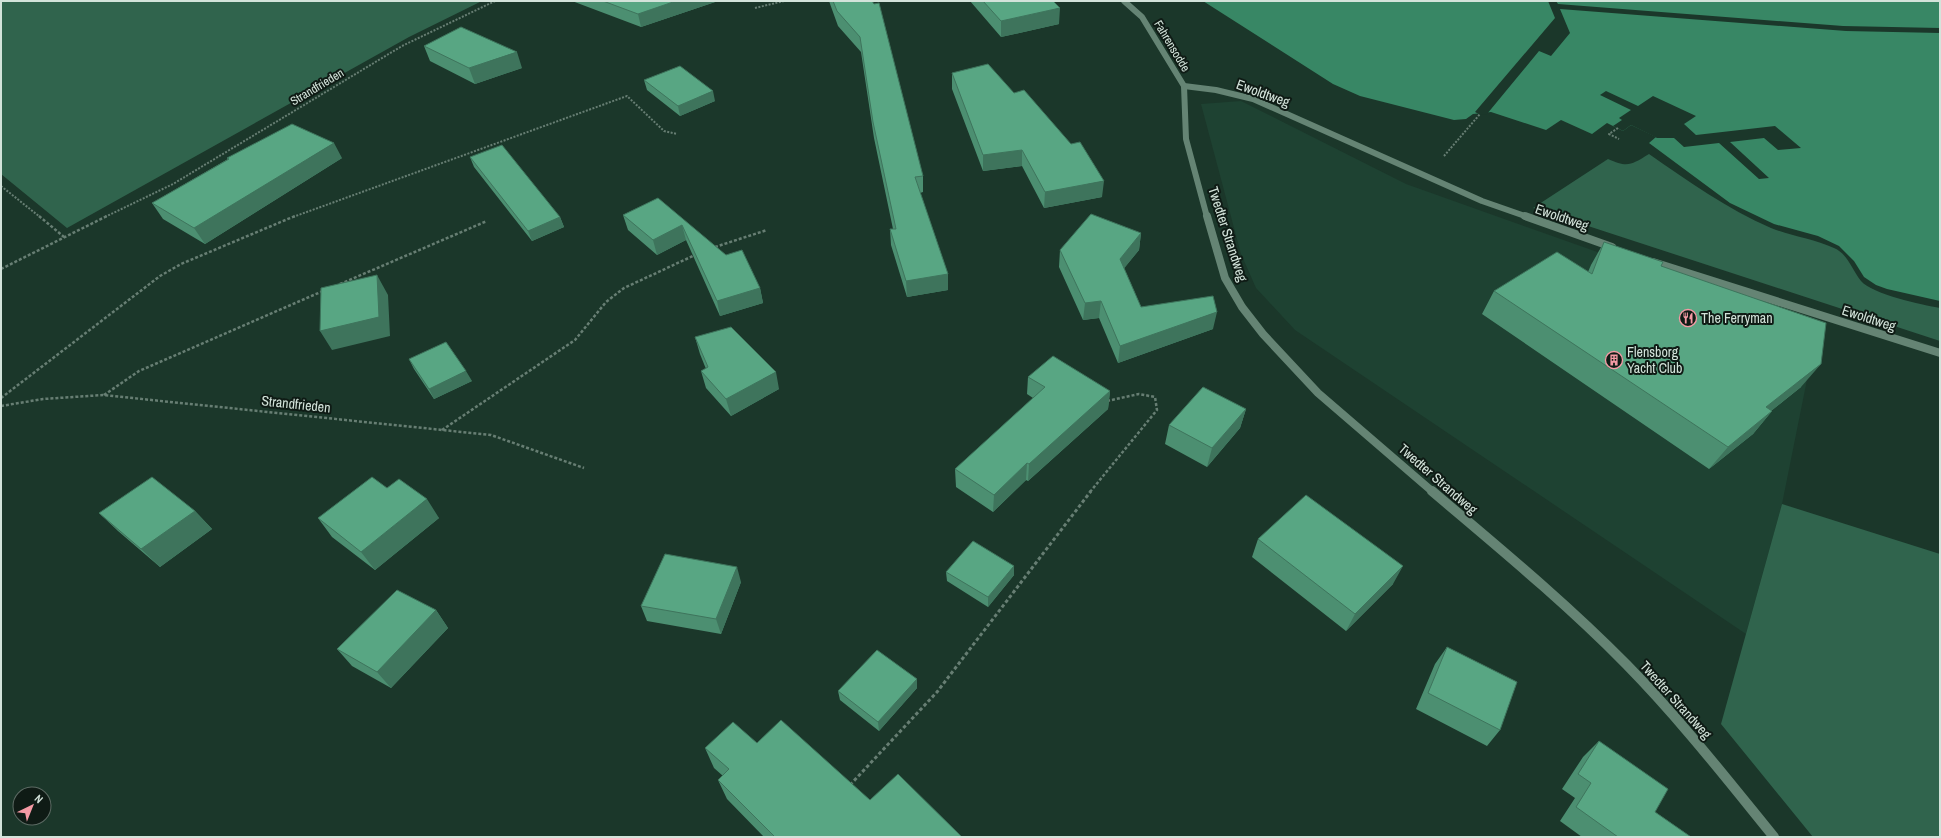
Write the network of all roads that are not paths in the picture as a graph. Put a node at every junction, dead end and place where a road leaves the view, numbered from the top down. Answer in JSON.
{"nodes":[{"id":1,"x":1124,"y":1,"type":"edge"},
{"id":2,"x":1184,"y":86,"type":"junction"},
{"id":3,"x":1618,"y":249,"type":"edge"},
{"id":4,"x":1647,"y":259,"type":"edge"},
{"id":5,"x":1940,"y":353,"type":"edge"},
{"id":6,"x":1774,"y":837,"type":"edge"}],
"edges":[{"from":1,"to":2,"type":"street","name":"Fahrensodde"},
{"from":2,"to":3,"type":"street","name":"Ewoldtweg"},
{"from":2,"to":6,"type":"street","name":"Twedter Strandweg"},
{"from":4,"to":5,"type":"street","name":"Ewoldtweg"}]}
